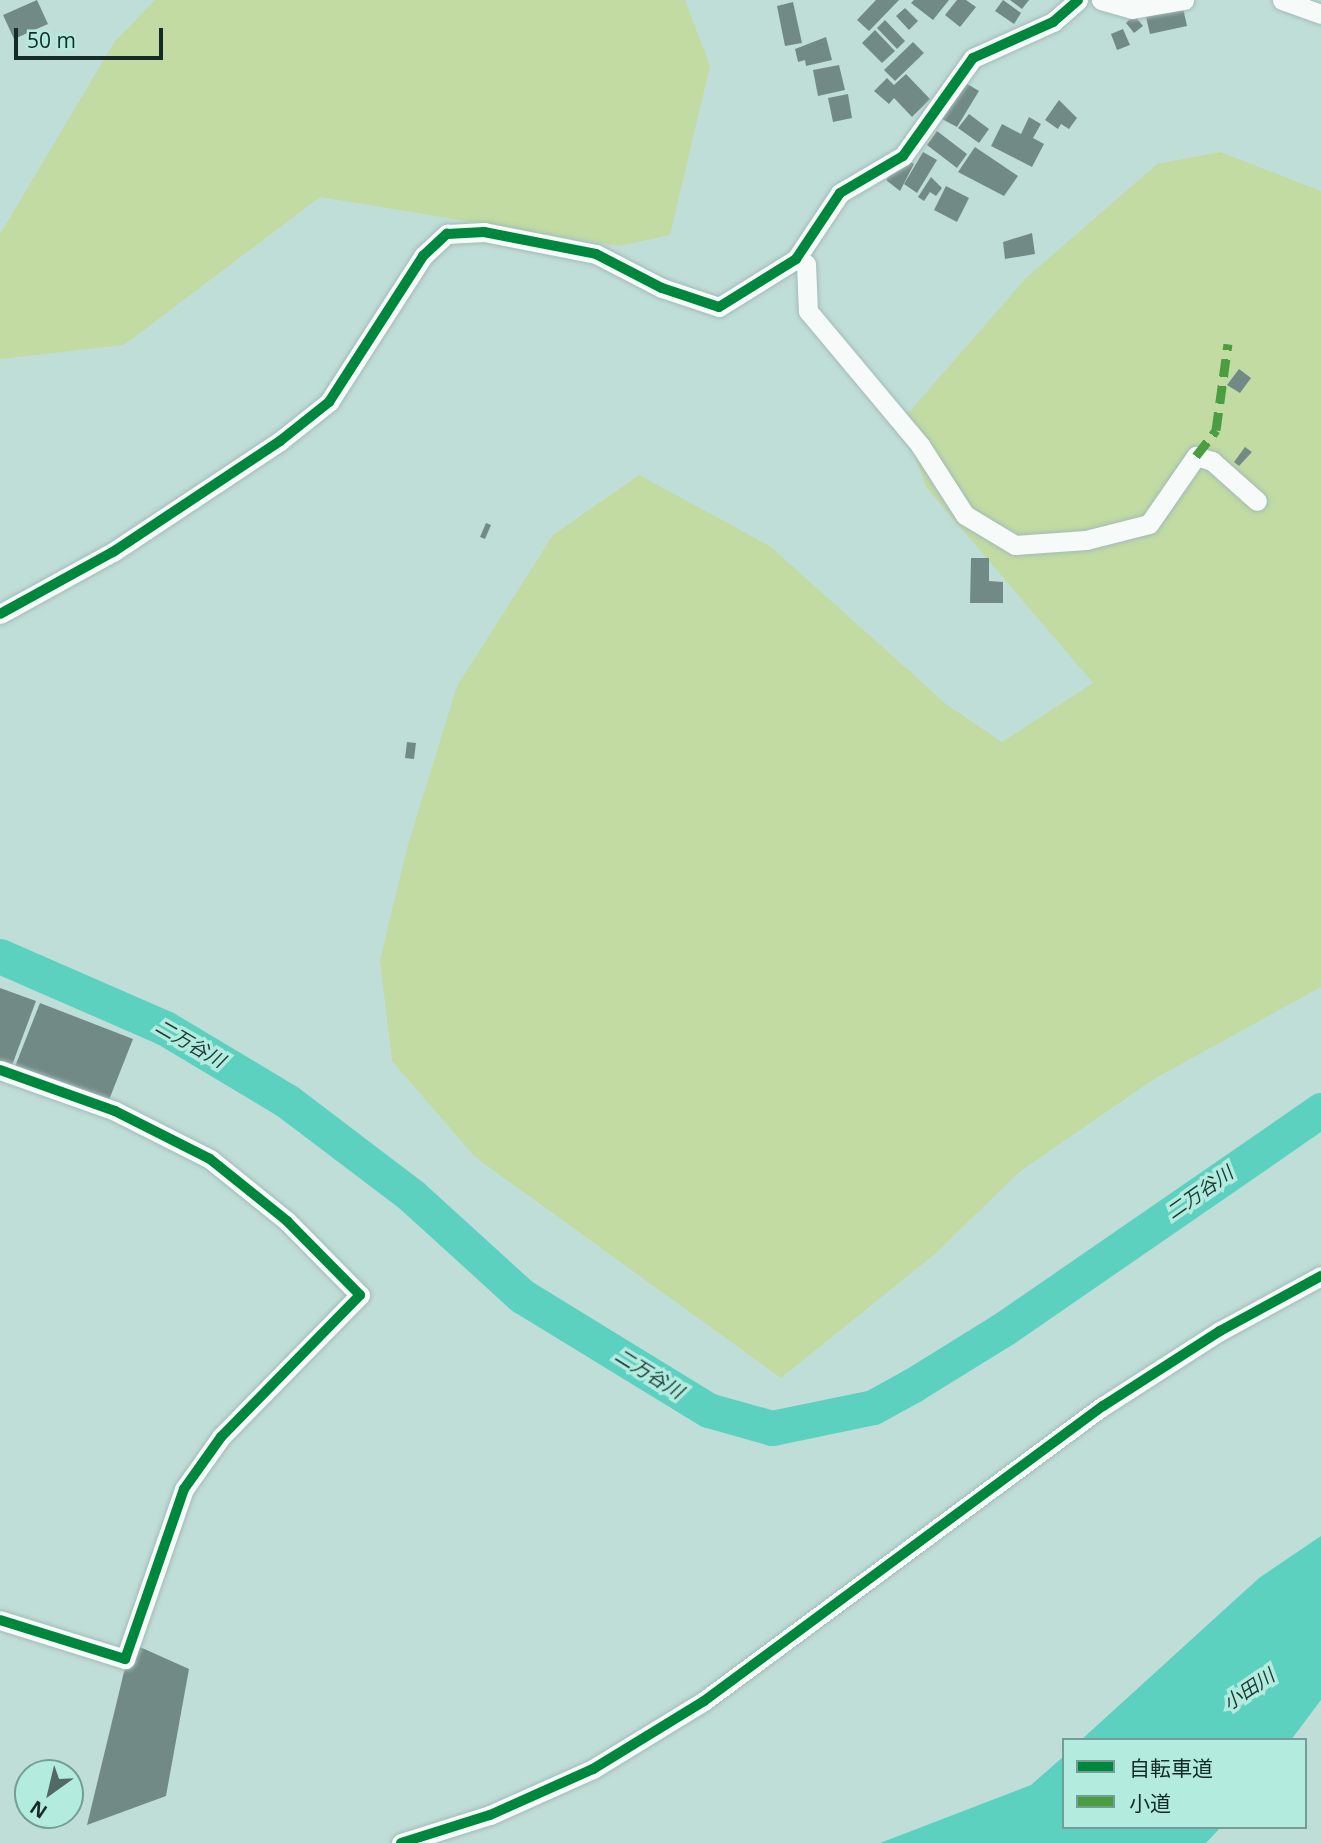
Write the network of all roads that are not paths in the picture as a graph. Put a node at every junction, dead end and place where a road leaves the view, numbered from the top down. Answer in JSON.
{"nodes":[{"id":1,"x":1078,"y":0,"type":"edge"},
{"id":2,"x":1101,"y":0,"type":"edge"},
{"id":3,"x":1184,"y":0,"type":"edge"},
{"id":4,"x":1282,"y":0,"type":"edge"},
{"id":5,"x":1321,"y":14,"type":"edge"},
{"id":6,"x":796,"y":258,"type":"junction"},
{"id":7,"x":1257,"y":501,"type":"dead end"},
{"id":8,"x":0,"y":614,"type":"edge"},
{"id":9,"x":0,"y":1070,"type":"edge"},
{"id":10,"x":1321,"y":1276,"type":"edge"},
{"id":11,"x":0,"y":1620,"type":"edge"},
{"id":12,"x":401,"y":1843,"type":"edge"}],
"edges":[{"from":1,"to":6,"type":"street"},
{"from":2,"to":3,"type":"street"},
{"from":4,"to":5,"type":"street"},
{"from":6,"to":7,"type":"street"},
{"from":6,"to":8,"type":"street"},
{"from":9,"to":11,"type":"street"},
{"from":10,"to":12,"type":"street"}]}
